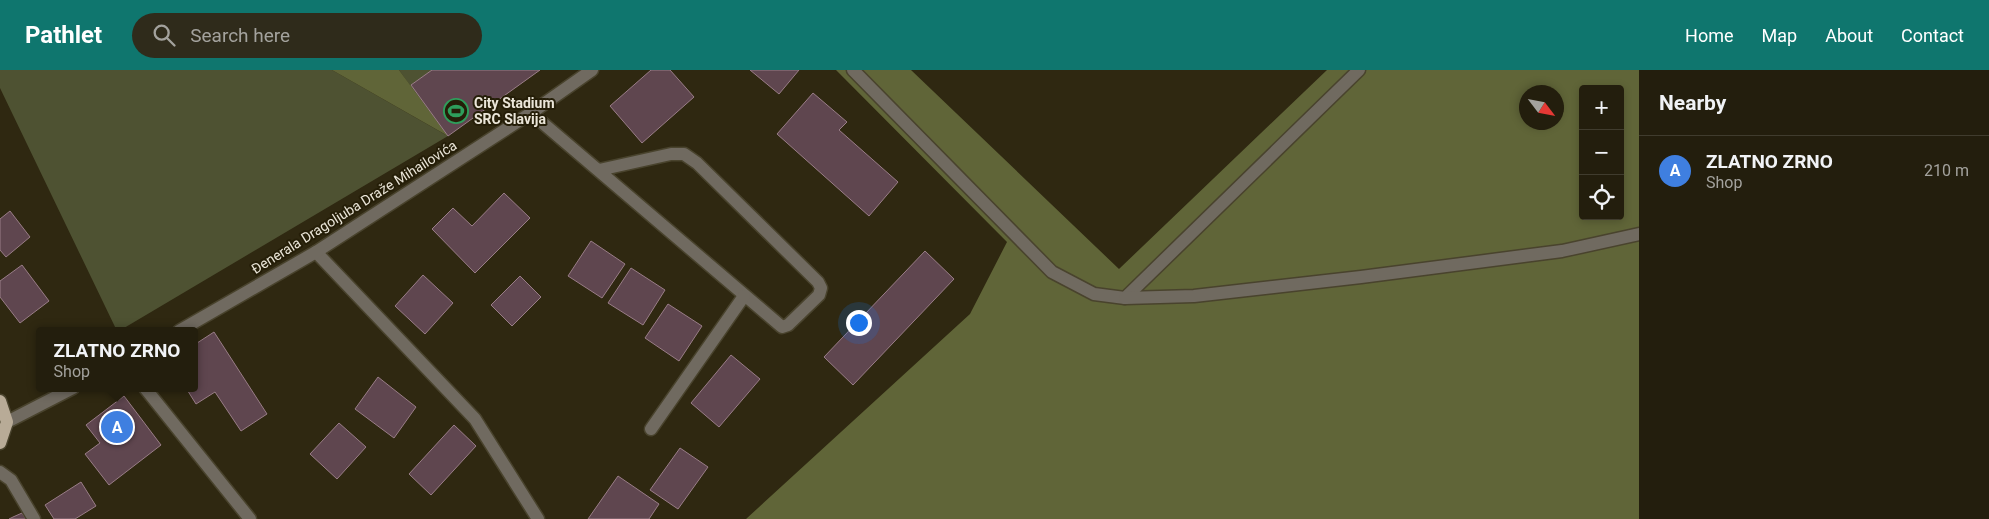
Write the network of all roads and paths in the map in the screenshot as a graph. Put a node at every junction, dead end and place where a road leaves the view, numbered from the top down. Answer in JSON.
{"nodes":[{"id":1,"x":592,"y":70,"type":"edge"},
{"id":2,"x":853,"y":70,"type":"edge"},
{"id":3,"x":1359,"y":70,"type":"edge"},
{"id":4,"x":531,"y":113,"type":"junction"},
{"id":5,"x":599,"y":170,"type":"junction"},
{"id":6,"x":1639,"y":234,"type":"edge"},
{"id":7,"x":316,"y":252,"type":"junction"},
{"id":8,"x":744,"y":296,"type":"junction"},
{"id":9,"x":1125,"y":298,"type":"junction"},
{"id":10,"x":186,"y":327,"type":"edge"},
{"id":11,"x":65,"y":392,"type":"edge"},
{"id":12,"x":148,"y":392,"type":"edge"},
{"id":13,"x":0,"y":401,"type":"edge"},
{"id":14,"x":7,"y":422,"type":"junction"},
{"id":15,"x":650,"y":429,"type":"dead end"},
{"id":16,"x":0,"y":443,"type":"edge"},
{"id":17,"x":0,"y":472,"type":"edge"},
{"id":18,"x":34,"y":519,"type":"edge"},
{"id":19,"x":250,"y":519,"type":"edge"},
{"id":20,"x":538,"y":519,"type":"edge"}],
"edges":[{"from":1,"to":4,"type":"street","name":"Đenerala Dragoljuba Draže Mihailovića"},
{"from":2,"to":9,"type":"street"},
{"from":3,"to":9,"type":"street"},
{"from":4,"to":5,"type":"street"},
{"from":4,"to":7,"type":"street","name":"Đenerala Dragoljuba Draže Mihailovića"},
{"from":5,"to":8,"type":"street"},
{"from":5,"to":8,"type":"street"},
{"from":6,"to":9,"type":"street"},
{"from":7,"to":10,"type":"street","name":"Đenerala Dragoljuba Draže Mihailovića"},
{"from":7,"to":20,"type":"street"},
{"from":8,"to":15,"type":"street"},
{"from":11,"to":14,"type":"street"},
{"from":12,"to":19,"type":"street"},
{"from":13,"to":14,"type":"main road"},
{"from":14,"to":16,"type":"main road"},
{"from":17,"to":18,"type":"street"}]}
